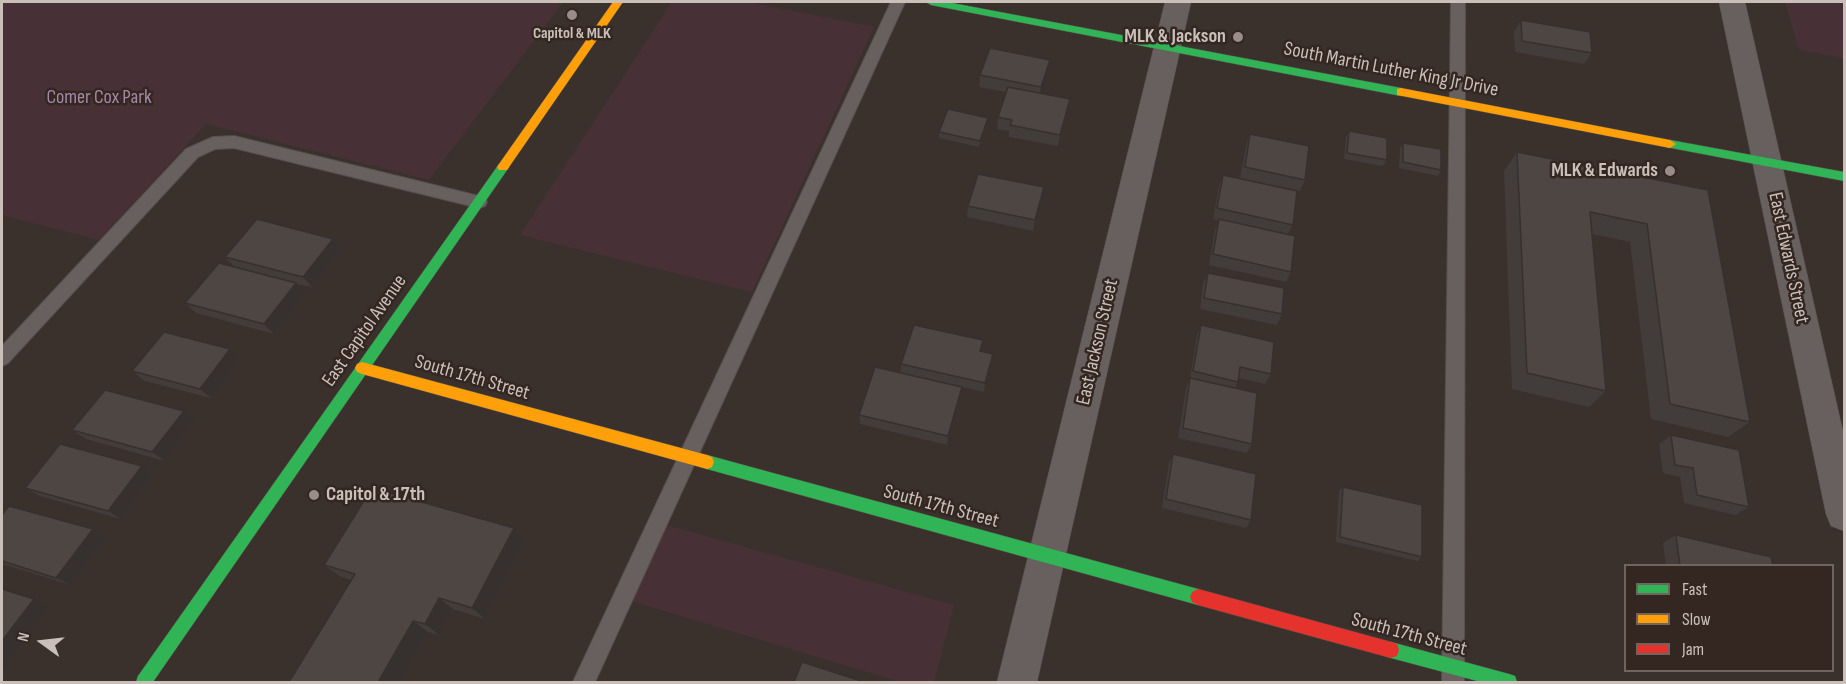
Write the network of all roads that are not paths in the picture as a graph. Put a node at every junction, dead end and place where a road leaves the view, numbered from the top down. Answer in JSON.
{"nodes":[{"id":1,"x":618,"y":2,"type":"edge"},
{"id":2,"x":898,"y":2,"type":"edge"},
{"id":3,"x":931,"y":2,"type":"edge"},
{"id":4,"x":1178,"y":2,"type":"edge"},
{"id":5,"x":1458,"y":2,"type":"edge"},
{"id":6,"x":1732,"y":2,"type":"edge"},
{"id":7,"x":1167,"y":48,"type":"junction"},
{"id":8,"x":1456,"y":102,"type":"junction"},
{"id":9,"x":1767,"y":162,"type":"junction"},
{"id":10,"x":1845,"y":177,"type":"edge"},
{"id":11,"x":479,"y":202,"type":"junction"},
{"id":12,"x":2,"y":358,"type":"edge"},
{"id":13,"x":362,"y":368,"type":"junction"},
{"id":14,"x":689,"y":458,"type":"junction"},
{"id":15,"x":1845,"y":514,"type":"edge"},
{"id":16,"x":1047,"y":556,"type":"junction"},
{"id":17,"x":1453,"y":675,"type":"edge"},
{"id":18,"x":144,"y":682,"type":"edge"},
{"id":19,"x":584,"y":682,"type":"edge"},
{"id":20,"x":1017,"y":682,"type":"edge"},
{"id":21,"x":1509,"y":682,"type":"edge"}],
"edges":[{"from":1,"to":11,"type":"street","name":"East Capitol Avenue"},
{"from":2,"to":14,"type":"lane"},
{"from":3,"to":7,"type":"street","name":"South Martin Luther King Jr Drive"},
{"from":4,"to":7,"type":"street","name":"East Jackson Street"},
{"from":5,"to":8,"type":"lane"},
{"from":6,"to":9,"type":"street","name":"East Edwards Street"},
{"from":7,"to":8,"type":"street","name":"South Martin Luther King Jr Drive"},
{"from":7,"to":16,"type":"street","name":"East Jackson Street"},
{"from":8,"to":9,"type":"street","name":"South Martin Luther King Jr Drive"},
{"from":8,"to":17,"type":"lane"},
{"from":9,"to":10,"type":"street","name":"South Martin Luther King Jr Drive"},
{"from":9,"to":15,"type":"street","name":"East Edwards Street"},
{"from":11,"to":12,"type":"lane"},
{"from":11,"to":13,"type":"street","name":"East Capitol Avenue"},
{"from":13,"to":14,"type":"street","name":"South 17th Street"},
{"from":13,"to":18,"type":"street","name":"East Capitol Avenue"},
{"from":14,"to":16,"type":"street","name":"South 17th Street"},
{"from":14,"to":19,"type":"lane"},
{"from":16,"to":17,"type":"street","name":"South 17th Street"},
{"from":16,"to":20,"type":"street","name":"East Jackson Street"},
{"from":17,"to":21,"type":"street","name":"South 17th Street"}]}
